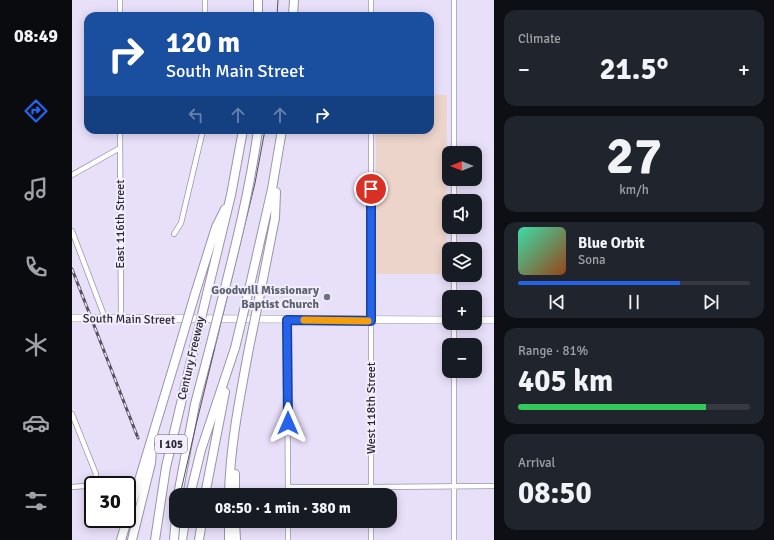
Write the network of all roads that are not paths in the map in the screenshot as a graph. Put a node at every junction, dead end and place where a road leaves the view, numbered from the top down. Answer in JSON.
{"nodes":[{"id":1,"x":120,"y":0,"type":"edge"},
{"id":2,"x":205,"y":0,"type":"edge"},
{"id":3,"x":258,"y":0,"type":"edge"},
{"id":4,"x":294,"y":0,"type":"edge"},
{"id":5,"x":371,"y":0,"type":"edge"},
{"id":6,"x":454,"y":0,"type":"edge"},
{"id":7,"x":120,"y":12,"type":"edge"},
{"id":8,"x":205,"y":12,"type":"edge"},
{"id":9,"x":258,"y":12,"type":"edge"},
{"id":10,"x":293,"y":12,"type":"edge"},
{"id":11,"x":371,"y":12,"type":"edge"},
{"id":12,"x":120,"y":134,"type":"edge"},
{"id":13,"x":202,"y":134,"type":"edge"},
{"id":14,"x":242,"y":134,"type":"edge"},
{"id":15,"x":257,"y":134,"type":"edge"},
{"id":16,"x":281,"y":134,"type":"edge"},
{"id":17,"x":371,"y":134,"type":"edge"},
{"id":18,"x":454,"y":146,"type":"edge"},
{"id":19,"x":120,"y":148,"type":"junction"},
{"id":20,"x":276,"y":169,"type":"junction"},
{"id":21,"x":72,"y":175,"type":"edge"},
{"id":22,"x":231,"y":195,"type":"junction"},
{"id":23,"x":72,"y":231,"type":"edge"},
{"id":24,"x":174,"y":234,"type":"dead end"},
{"id":25,"x":72,"y":317,"type":"edge"},
{"id":26,"x":105,"y":318,"type":"junction"},
{"id":27,"x":121,"y":319,"type":"junction"},
{"id":28,"x":287,"y":320,"type":"junction"},
{"id":29,"x":442,"y":320,"type":"edge"},
{"id":30,"x":482,"y":320,"type":"edge"},
{"id":31,"x":494,"y":320,"type":"edge"},
{"id":32,"x":371,"y":321,"type":"junction"},
{"id":33,"x":235,"y":348,"type":"junction"},
{"id":34,"x":454,"y":378,"type":"edge"},
{"id":35,"x":241,"y":392,"type":"junction"},
{"id":36,"x":72,"y":414,"type":"edge"},
{"id":37,"x":155,"y":427,"type":"junction"},
{"id":38,"x":454,"y":486,"type":"junction"},
{"id":39,"x":494,"y":486,"type":"edge"},
{"id":40,"x":72,"y":487,"type":"edge"},
{"id":41,"x":288,"y":487,"type":"joint"},
{"id":42,"x":371,"y":487,"type":"junction"},
{"id":43,"x":179,"y":488,"type":"edge"},
{"id":44,"x":192,"y":488,"type":"edge"},
{"id":45,"x":206,"y":488,"type":"edge"},
{"id":46,"x":229,"y":488,"type":"edge"},
{"id":47,"x":235,"y":488,"type":"edge"},
{"id":48,"x":175,"y":528,"type":"edge"},
{"id":49,"x":185,"y":528,"type":"edge"},
{"id":50,"x":201,"y":528,"type":"edge"},
{"id":51,"x":229,"y":528,"type":"edge"},
{"id":52,"x":235,"y":528,"type":"edge"},
{"id":53,"x":288,"y":528,"type":"edge"},
{"id":54,"x":371,"y":528,"type":"edge"},
{"id":55,"x":121,"y":540,"type":"edge"},
{"id":56,"x":132,"y":540,"type":"edge"},
{"id":57,"x":155,"y":540,"type":"edge"},
{"id":58,"x":174,"y":540,"type":"edge"},
{"id":59,"x":182,"y":540,"type":"edge"},
{"id":60,"x":199,"y":540,"type":"edge"},
{"id":61,"x":229,"y":540,"type":"edge"},
{"id":62,"x":236,"y":540,"type":"edge"},
{"id":63,"x":288,"y":540,"type":"edge"},
{"id":64,"x":371,"y":540,"type":"edge"},
{"id":65,"x":454,"y":540,"type":"edge"}],
"edges":[{"from":1,"to":7,"type":"street"},
{"from":2,"to":8,"type":"street"},
{"from":3,"to":9,"type":"highway"},
{"from":4,"to":10,"type":"highway"},
{"from":5,"to":11,"type":"street"},
{"from":6,"to":18,"type":"street"},
{"from":12,"to":19,"type":"street","name":"East 116th Street"},
{"from":13,"to":24,"type":"street"},
{"from":14,"to":22,"type":"highway","name":"Century Freeway","number":"I 105"},
{"from":15,"to":43,"type":"highway","bridge":true},
{"from":16,"to":20,"type":"highway"},
{"from":17,"to":32,"type":"street","name":"West 118th Street"},
{"from":19,"to":21,"type":"street"},
{"from":19,"to":27,"type":"street","name":"East 116th Street"},
{"from":20,"to":33,"type":"highway","bridge":true},
{"from":20,"to":35,"type":"highway","bridge":true},
{"from":22,"to":37,"type":"highway","bridge":true},
{"from":22,"to":57,"type":"highway","name":"Century Freeway","number":"I 105","bridge":true},
{"from":23,"to":26,"type":"street"},
{"from":25,"to":26,"type":"main road","name":"South Main Street"},
{"from":26,"to":27,"type":"main road","name":"South Main Street"},
{"from":27,"to":28,"type":"main road","name":"South Main Street"},
{"from":28,"to":32,"type":"main road","name":"South Main Street"},
{"from":28,"to":41,"type":"street"},
{"from":29,"to":32,"type":"main road","name":"South Main Street"},
{"from":30,"to":31,"type":"main road"},
{"from":32,"to":42,"type":"street","name":"West 118th Street"},
{"from":33,"to":44,"type":"highway"},
{"from":33,"to":45,"type":"highway"},
{"from":34,"to":38,"type":"street"},
{"from":35,"to":46,"type":"highway"},
{"from":35,"to":47,"type":"highway"},
{"from":36,"to":40,"type":"street"},
{"from":37,"to":55,"type":"highway"},
{"from":37,"to":56,"type":"highway"},
{"from":38,"to":39,"type":"street"},
{"from":38,"to":42,"type":"street"},
{"from":38,"to":65,"type":"street"},
{"from":41,"to":42,"type":"street"},
{"from":48,"to":58,"type":"highway","bridge":true},
{"from":49,"to":59,"type":"highway"},
{"from":50,"to":60,"type":"highway"},
{"from":51,"to":61,"type":"highway"},
{"from":52,"to":62,"type":"highway"},
{"from":53,"to":63,"type":"street"},
{"from":54,"to":64,"type":"street"}]}
